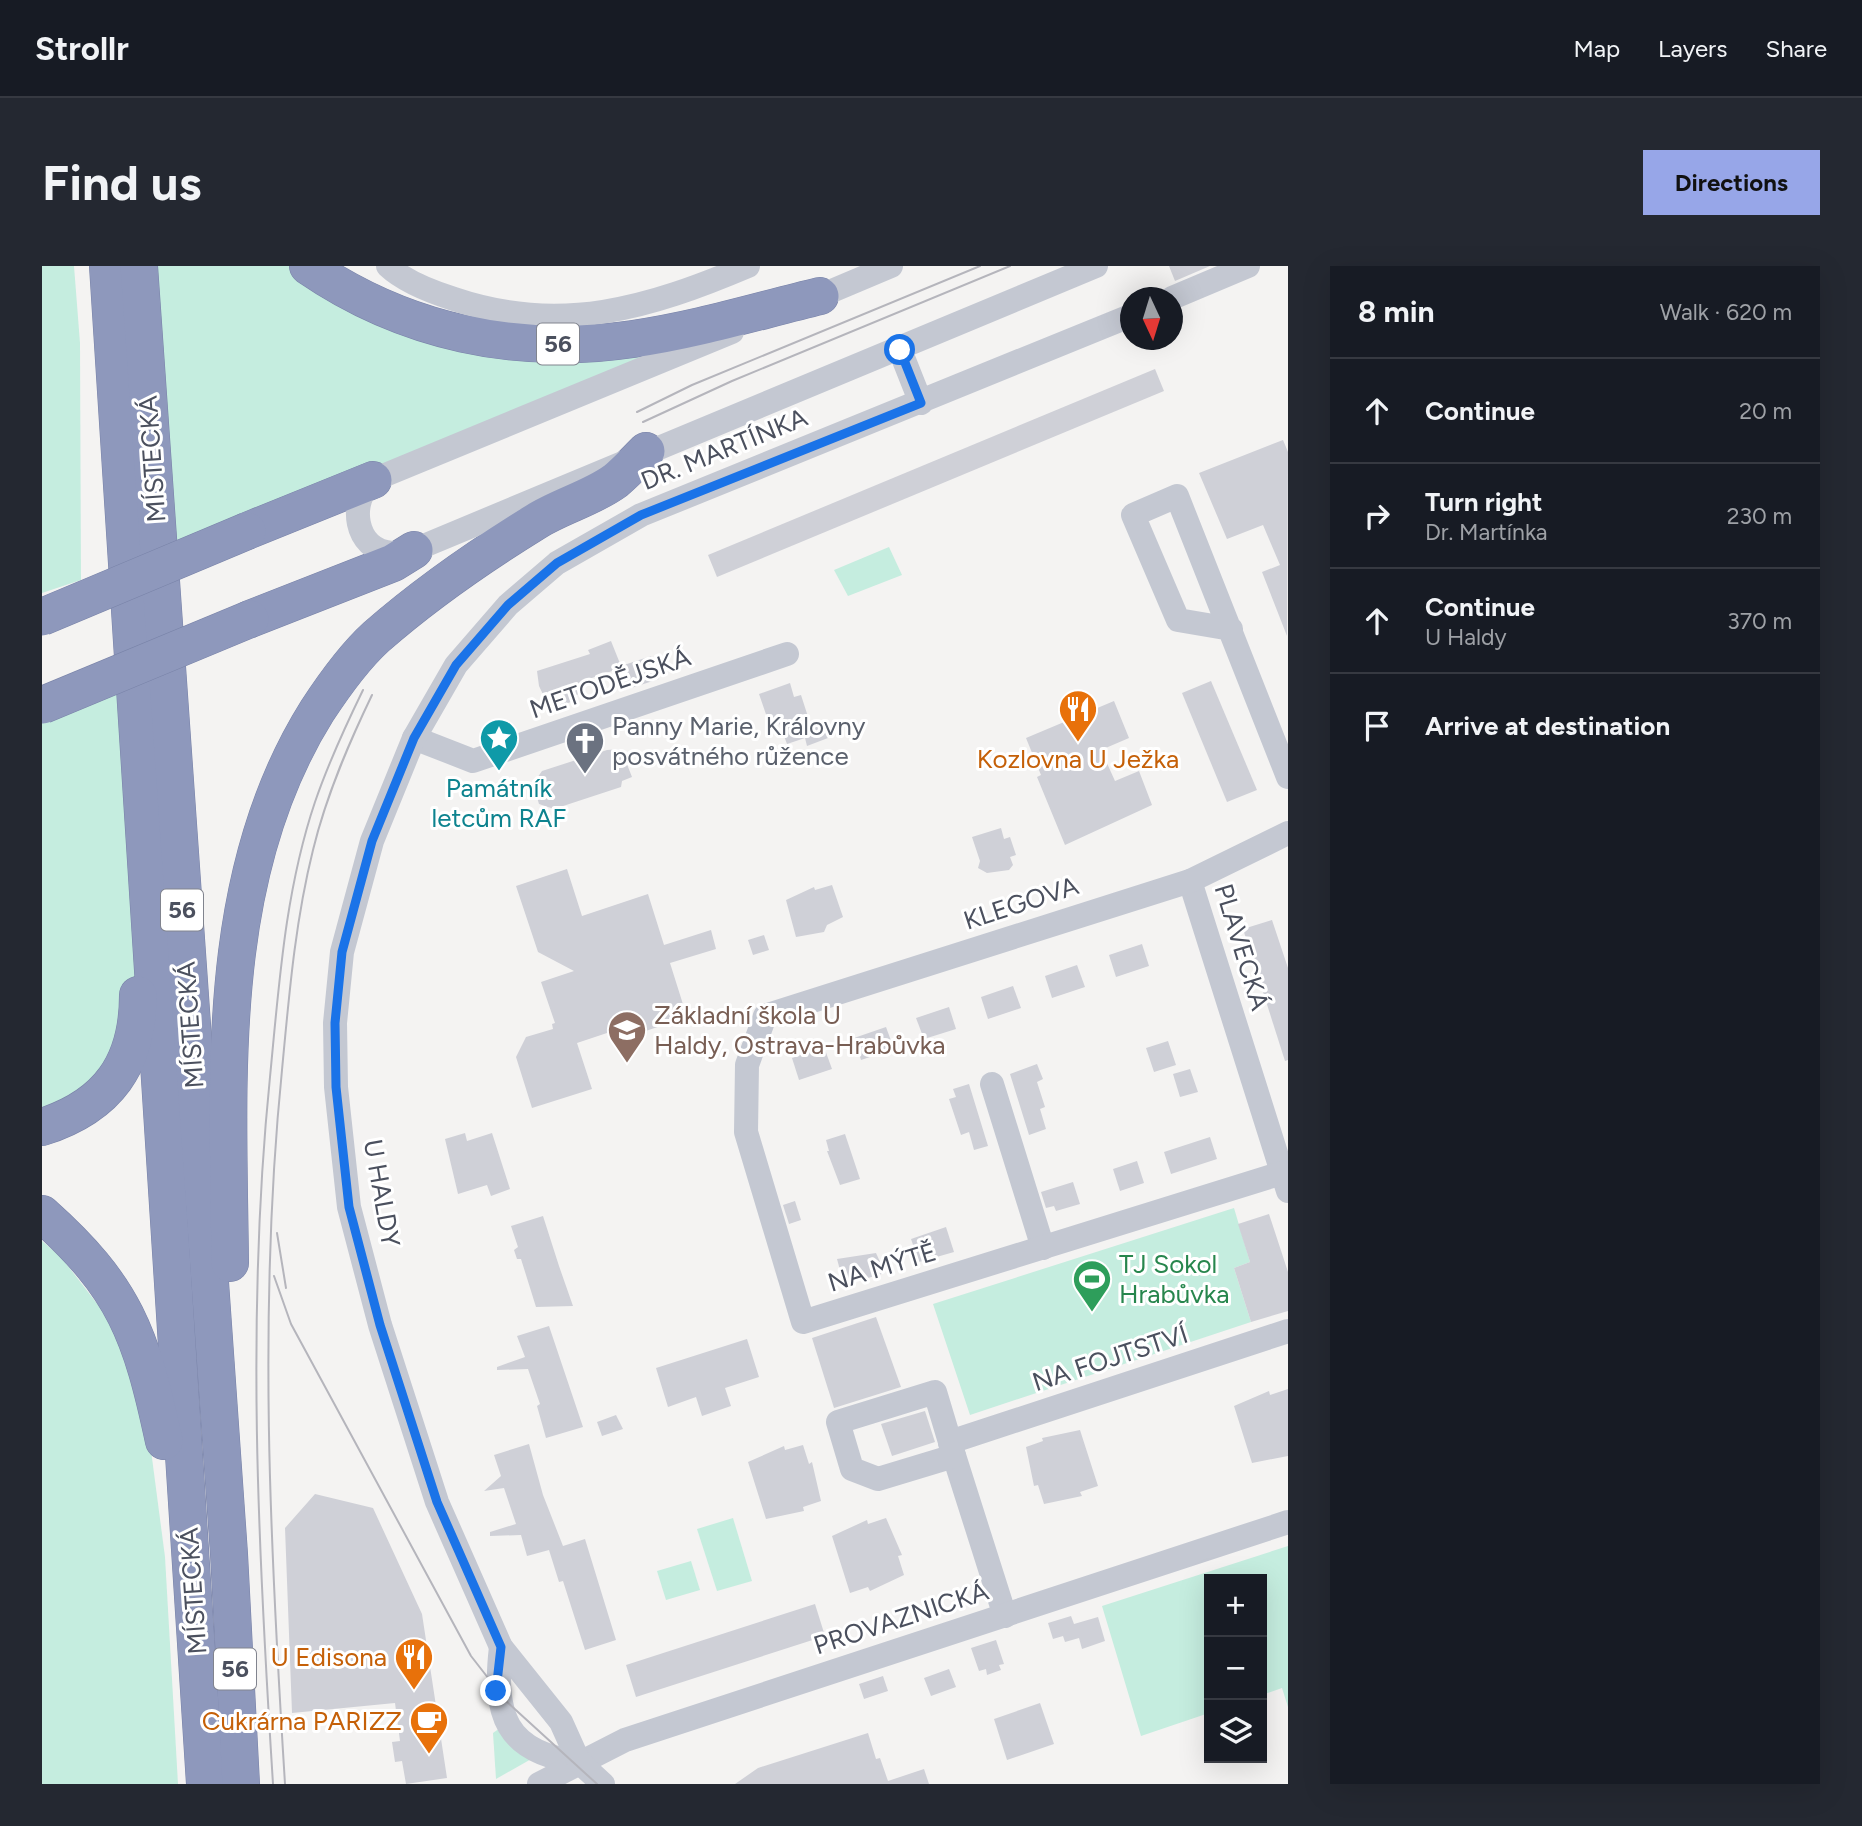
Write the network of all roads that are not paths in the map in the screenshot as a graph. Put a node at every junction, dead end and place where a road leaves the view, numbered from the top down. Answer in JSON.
{"nodes":[{"id":1,"x":108,"y":266,"type":"edge"},
{"id":2,"x":139,"y":266,"type":"edge"},
{"id":3,"x":308,"y":266,"type":"edge"},
{"id":4,"x":388,"y":266,"type":"edge"},
{"id":5,"x":748,"y":266,"type":"edge"},
{"id":6,"x":891,"y":266,"type":"edge"},
{"id":7,"x":1096,"y":266,"type":"edge"},
{"id":8,"x":1248,"y":266,"type":"edge"},
{"id":9,"x":1183,"y":293,"type":"edge"},
{"id":10,"x":820,"y":296,"type":"junction"},
{"id":11,"x":1120,"y":320,"type":"edge"},
{"id":12,"x":900,"y":350,"type":"junction"},
{"id":13,"x":921,"y":403,"type":"junction"},
{"id":14,"x":646,"y":451,"type":"junction"},
{"id":15,"x":373,"y":480,"type":"junction"},
{"id":16,"x":414,"y":550,"type":"junction"},
{"id":17,"x":42,"y":617,"type":"edge"},
{"id":18,"x":1231,"y":629,"type":"junction"},
{"id":19,"x":788,"y":654,"type":"dead end"},
{"id":20,"x":42,"y":705,"type":"edge"},
{"id":21,"x":414,"y":738,"type":"junction"},
{"id":22,"x":138,"y":749,"type":"junction"},
{"id":23,"x":1288,"y":777,"type":"edge"},
{"id":24,"x":1288,"y":833,"type":"edge"},
{"id":25,"x":1190,"y":881,"type":"junction"},
{"id":26,"x":765,"y":1016,"type":"joint"},
{"id":27,"x":992,"y":1084,"type":"dead end"},
{"id":28,"x":42,"y":1127,"type":"edge"},
{"id":29,"x":1285,"y":1182,"type":"edge"},
{"id":30,"x":42,"y":1214,"type":"edge"},
{"id":31,"x":1043,"y":1248,"type":"junction"},
{"id":32,"x":1288,"y":1331,"type":"edge"},
{"id":33,"x":952,"y":1449,"type":"junction"},
{"id":34,"x":1288,"y":1522,"type":"edge"},
{"id":35,"x":229,"y":1555,"type":"junction"},
{"id":36,"x":191,"y":1565,"type":"junction"},
{"id":37,"x":1005,"y":1616,"type":"junction"},
{"id":38,"x":501,"y":1647,"type":"junction"},
{"id":39,"x":579,"y":1762,"type":"junction"},
{"id":40,"x":205,"y":1784,"type":"edge"},
{"id":41,"x":241,"y":1784,"type":"edge"},
{"id":42,"x":539,"y":1784,"type":"edge"},
{"id":43,"x":603,"y":1784,"type":"edge"}],
"edges":[{"from":1,"to":22,"type":"highway","name":"MÍSTECKÁ","number":"56"},
{"from":2,"to":35,"type":"highway","name":"MÍSTECKÁ","number":"56"},
{"from":3,"to":10,"type":"highway","number":"56"},
{"from":4,"to":5,"type":"street"},
{"from":6,"to":10,"type":"street"},
{"from":7,"to":12,"type":"street","name":"DR. MARTÍNKA"},
{"from":8,"to":9,"type":"street"},
{"from":10,"to":15,"type":"street"},
{"from":11,"to":13,"type":"street","name":"DR. MARTÍNKA"},
{"from":12,"to":13,"type":"street"},
{"from":12,"to":14,"type":"street","name":"DR. MARTÍNKA"},
{"from":13,"to":21,"type":"street","name":"DR. MARTÍNKA"},
{"from":14,"to":16,"type":"street","name":"DR. MARTÍNKA"},
{"from":14,"to":35,"type":"highway","number":"56"},
{"from":15,"to":16,"type":"street"},
{"from":15,"to":17,"type":"highway","bridge":true},
{"from":16,"to":20,"type":"highway","bridge":true},
{"from":18,"to":18,"type":"street"},
{"from":18,"to":23,"type":"street"},
{"from":19,"to":21,"type":"street","name":"METODĚJSKÁ"},
{"from":21,"to":38,"type":"street","name":"U HALDY"},
{"from":22,"to":28,"type":"highway","number":"56"},
{"from":22,"to":36,"type":"highway","name":"MÍSTECKÁ","number":"56"},
{"from":24,"to":25,"type":"street","name":"KLEGOVA"},
{"from":25,"to":26,"type":"street","name":"KLEGOVA"},
{"from":25,"to":29,"type":"street","name":"PLAVECKÁ"},
{"from":26,"to":31,"type":"street","name":"NA MÝTĚ"},
{"from":27,"to":31,"type":"street"},
{"from":29,"to":31,"type":"street","name":"NA MÝTĚ"},
{"from":30,"to":36,"type":"highway","number":"56"},
{"from":32,"to":33,"type":"street","name":"NA FOJTSTVÍ"},
{"from":33,"to":33,"type":"street","name":"NA FOJTSTVÍ"},
{"from":33,"to":37,"type":"street"},
{"from":34,"to":37,"type":"street","name":"PROVAZNICKÁ"},
{"from":35,"to":41,"type":"highway","name":"MÍSTECKÁ","number":"56"},
{"from":36,"to":40,"type":"highway","name":"MÍSTECKÁ","number":"56"},
{"from":37,"to":39,"type":"street","name":"PROVAZNICKÁ"},
{"from":38,"to":39,"type":"street","name":"U HALDY"},
{"from":38,"to":39,"type":"street"},
{"from":39,"to":42,"type":"street","name":"PROVAZNICKÁ"},
{"from":39,"to":43,"type":"street"}]}
